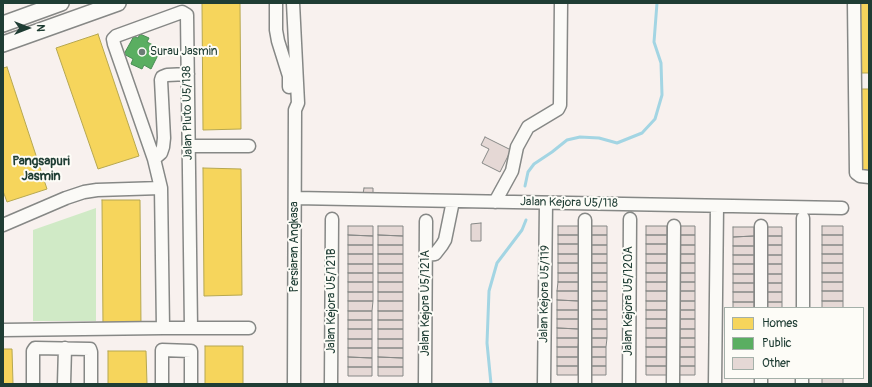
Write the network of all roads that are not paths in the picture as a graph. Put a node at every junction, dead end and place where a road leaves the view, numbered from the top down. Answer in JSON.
{"nodes":[{"id":1,"x":61,"y":3,"type":"edge"},
{"id":2,"x":118,"y":3,"type":"edge"},
{"id":3,"x":276,"y":3,"type":"edge"},
{"id":4,"x":293,"y":3,"type":"edge"},
{"id":5,"x":561,"y":3,"type":"edge"},
{"id":6,"x":854,"y":3,"type":"edge"},
{"id":7,"x":3,"y":24,"type":"edge"},
{"id":8,"x":3,"y":44,"type":"edge"},
{"id":9,"x":188,"y":74,"type":"junction"},
{"id":10,"x":295,"y":110,"type":"junction"},
{"id":11,"x":189,"y":146,"type":"junction"},
{"id":12,"x":249,"y":146,"type":"dead end"},
{"id":13,"x":154,"y":159,"type":"junction"},
{"id":14,"x":869,"y":177,"type":"edge"},
{"id":15,"x":161,"y":188,"type":"junction"},
{"id":16,"x":295,"y":198,"type":"junction"},
{"id":17,"x":453,"y":201,"type":"junction"},
{"id":18,"x":495,"y":202,"type":"junction"},
{"id":19,"x":546,"y":203,"type":"junction"},
{"id":20,"x":717,"y":206,"type":"junction"},
{"id":21,"x":842,"y":208,"type":"dead end"},
{"id":22,"x":803,"y":218,"type":"dead end"},
{"id":23,"x":332,"y":219,"type":"dead end"},
{"id":24,"x":630,"y":219,"type":"dead end"},
{"id":25,"x":585,"y":220,"type":"dead end"},
{"id":26,"x":426,"y":222,"type":"dead end"},
{"id":27,"x":3,"y":225,"type":"edge"},
{"id":28,"x":674,"y":226,"type":"dead end"},
{"id":29,"x":761,"y":226,"type":"dead end"},
{"id":30,"x":426,"y":255,"type":"junction"},
{"id":31,"x":761,"y":307,"type":"edge"},
{"id":32,"x":803,"y":307,"type":"edge"},
{"id":33,"x":163,"y":328,"type":"junction"},
{"id":34,"x":191,"y":328,"type":"junction"},
{"id":35,"x":249,"y":328,"type":"dead end"},
{"id":36,"x":3,"y":330,"type":"edge"},
{"id":37,"x":65,"y":348,"type":"junction"},
{"id":38,"x":33,"y":384,"type":"edge"},
{"id":39,"x":64,"y":384,"type":"edge"},
{"id":40,"x":91,"y":384,"type":"edge"},
{"id":41,"x":162,"y":384,"type":"edge"},
{"id":42,"x":191,"y":384,"type":"edge"},
{"id":43,"x":294,"y":384,"type":"edge"},
{"id":44,"x":331,"y":384,"type":"edge"},
{"id":45,"x":425,"y":384,"type":"edge"},
{"id":46,"x":544,"y":384,"type":"edge"},
{"id":47,"x":585,"y":384,"type":"edge"},
{"id":48,"x":629,"y":384,"type":"edge"},
{"id":49,"x":673,"y":384,"type":"edge"},
{"id":50,"x":715,"y":384,"type":"edge"}],
"edges":[{"from":1,"to":7,"type":"main road"},
{"from":2,"to":8,"type":"main road"},
{"from":3,"to":10,"type":"street","name":"Persiaran Angkasa"},
{"from":4,"to":10,"type":"street","name":"Persiaran Angkasa"},
{"from":5,"to":18,"type":"street"},
{"from":6,"to":14,"type":"street"},
{"from":9,"to":11,"type":"street","name":"Jalan Pluto U5/138"},
{"from":9,"to":13,"type":"street"},
{"from":9,"to":13,"type":"street","name":"Jalan Pluto U5/138"},
{"from":10,"to":16,"type":"street","name":"Persiaran Angkasa"},
{"from":11,"to":12,"type":"street"},
{"from":11,"to":34,"type":"street","name":"Jalan Pluto U5/138"},
{"from":13,"to":15,"type":"street","name":"Jalan Pluto U5/138"},
{"from":15,"to":27,"type":"street"},
{"from":15,"to":33,"type":"street","name":"Jalan Pluto U5/138"},
{"from":16,"to":17,"type":"street","name":"Jalan Kejora U5/118"},
{"from":16,"to":43,"type":"street","name":"Persiaran Angkasa"},
{"from":17,"to":18,"type":"street","name":"Jalan Kejora U5/118"},
{"from":17,"to":30,"type":"street"},
{"from":18,"to":19,"type":"street","name":"Jalan Kejora U5/118"},
{"from":19,"to":20,"type":"street","name":"Jalan Kejora U5/118"},
{"from":19,"to":46,"type":"street","name":"Jalan Kejora U5/119"},
{"from":20,"to":21,"type":"street","name":"Jalan Kejora U5/118"},
{"from":20,"to":50,"type":"street"},
{"from":22,"to":32,"type":"street"},
{"from":23,"to":44,"type":"street","name":"Jalan Kejora U5/121B"},
{"from":24,"to":48,"type":"street","name":"Jalan Kejora U5/120A"},
{"from":25,"to":47,"type":"street"},
{"from":26,"to":30,"type":"street","name":"Jalan Kejora U5/121A"},
{"from":28,"to":49,"type":"street"},
{"from":29,"to":31,"type":"street"},
{"from":30,"to":45,"type":"street","name":"Jalan Kejora U5/121A"},
{"from":33,"to":34,"type":"street"},
{"from":33,"to":36,"type":"street"},
{"from":34,"to":35,"type":"street"},
{"from":37,"to":38,"type":"street"},
{"from":37,"to":39,"type":"street"},
{"from":37,"to":40,"type":"street"},
{"from":41,"to":42,"type":"street"}]}
